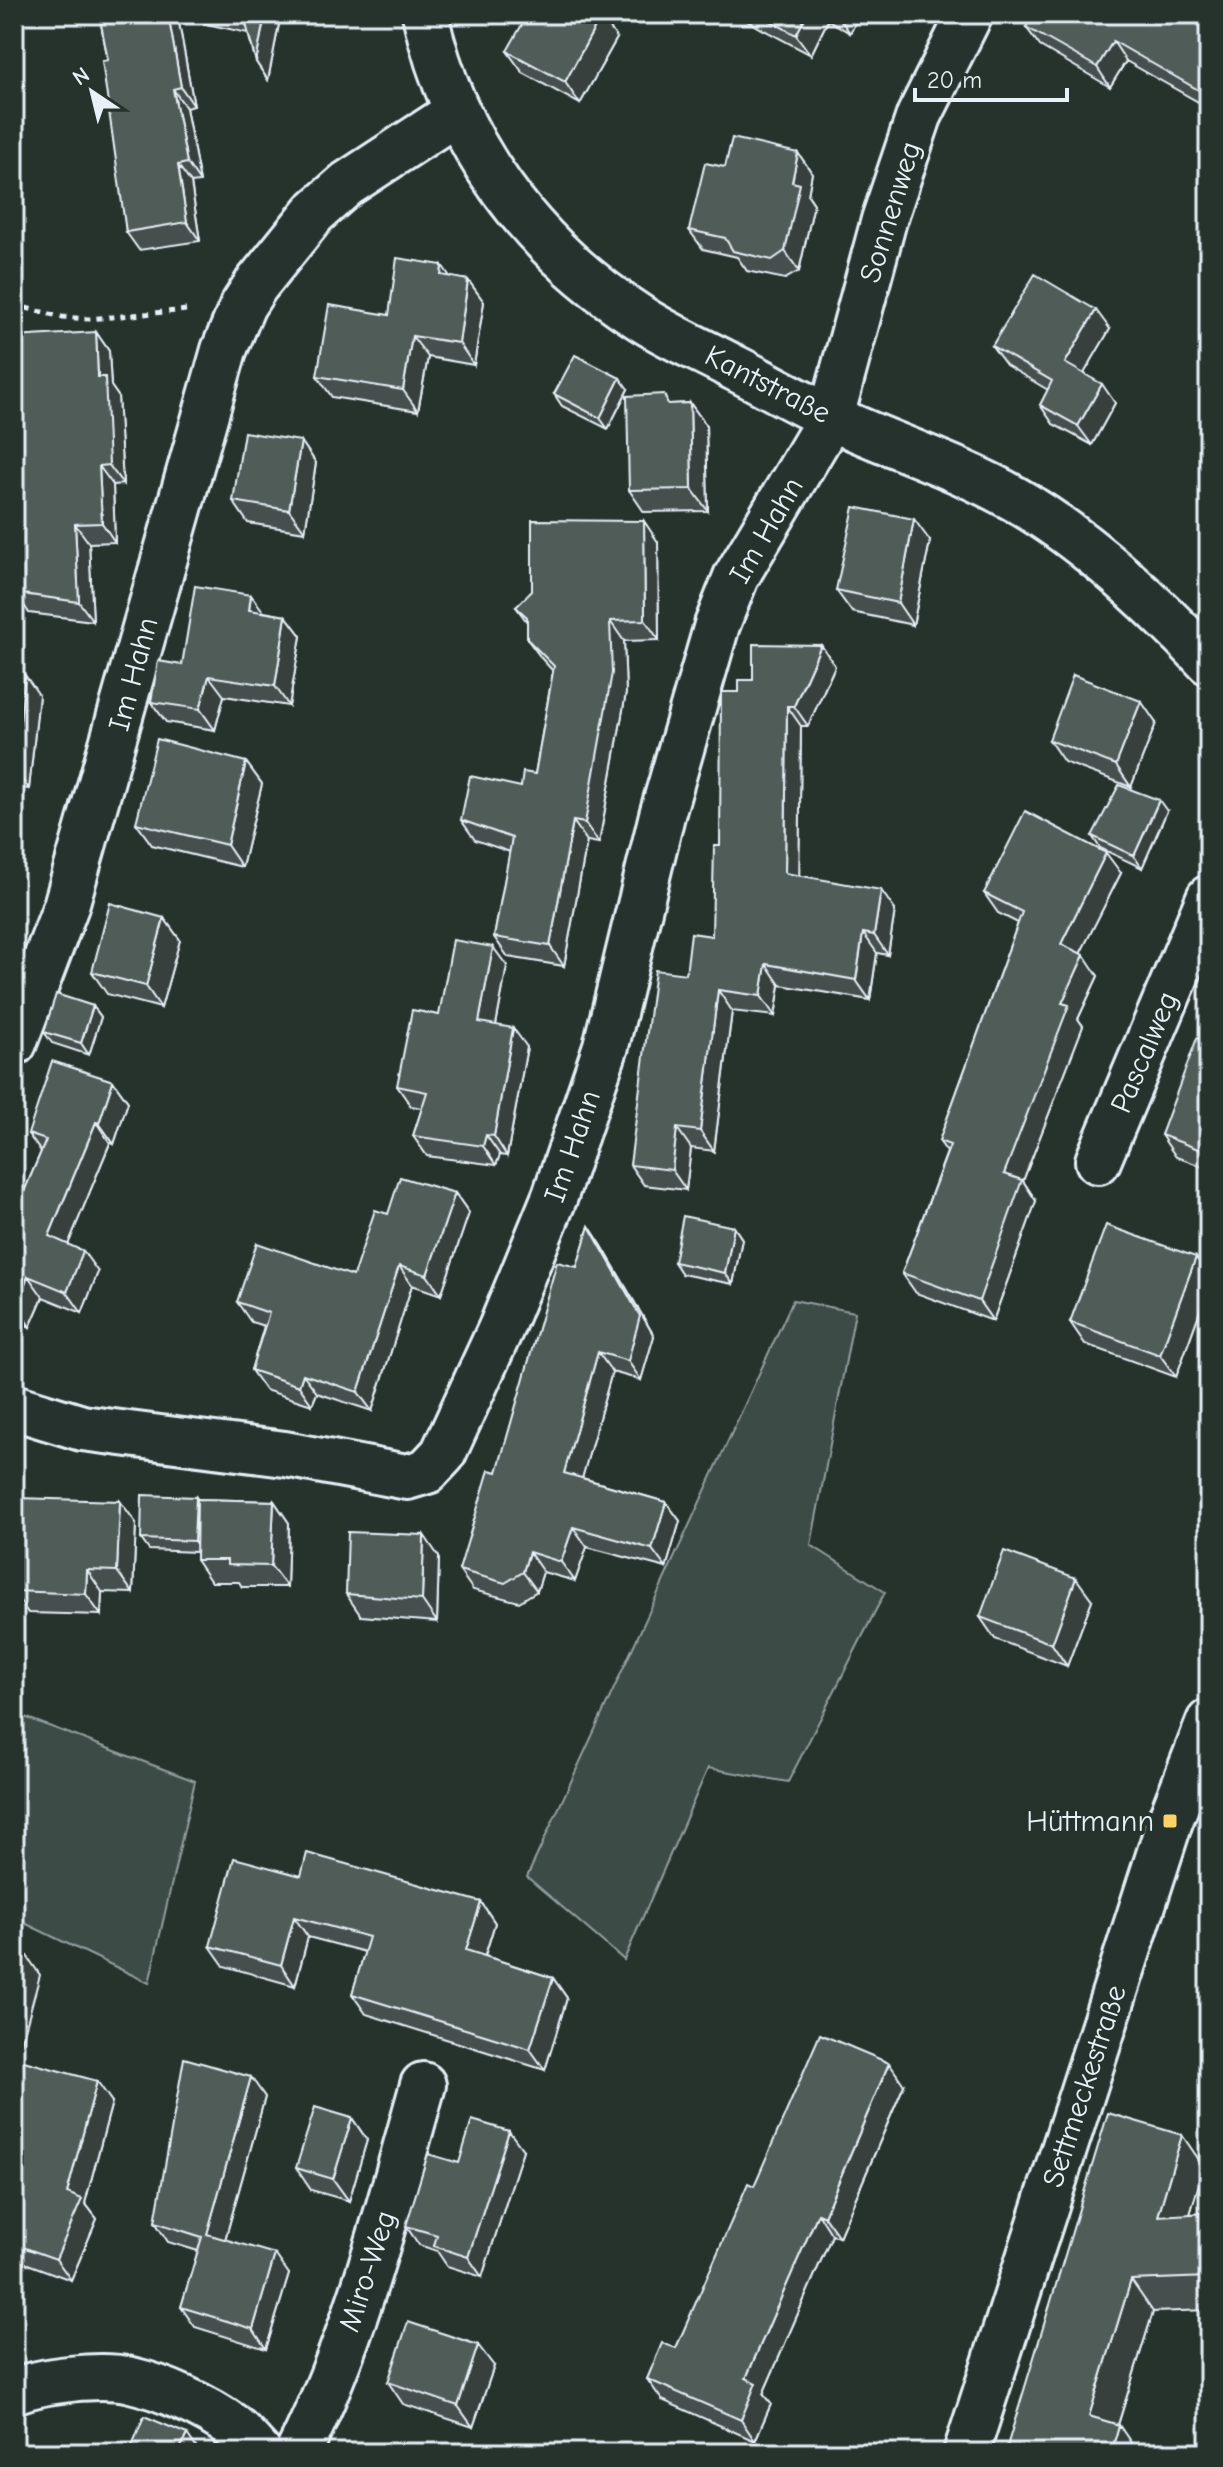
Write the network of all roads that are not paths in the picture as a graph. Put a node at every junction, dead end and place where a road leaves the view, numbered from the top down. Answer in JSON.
{"nodes":[{"id":1,"x":425,"y":14,"type":"edge"},
{"id":2,"x":970,"y":14,"type":"edge"},
{"id":3,"x":457,"y":112,"type":"junction"},
{"id":4,"x":831,"y":417,"type":"junction"},
{"id":5,"x":1209,"y":662,"type":"edge"},
{"id":6,"x":1209,"y":898,"type":"edge"},
{"id":7,"x":14,"y":1043,"type":"edge"},
{"id":8,"x":1098,"y":1161,"type":"dead end"},
{"id":9,"x":14,"y":1407,"type":"edge"},
{"id":10,"x":1209,"y":1722,"type":"edge"},
{"id":11,"x":423,"y":2085,"type":"dead end"},
{"id":12,"x":14,"y":2391,"type":"edge"},
{"id":13,"x":259,"y":2453,"type":"edge"},
{"id":14,"x":298,"y":2453,"type":"edge"},
{"id":15,"x":966,"y":2453,"type":"edge"}],
"edges":[{"from":1,"to":3,"type":"street","name":"Kantstraße"},
{"from":2,"to":4,"type":"street","name":"Sonnenweg"},
{"from":3,"to":4,"type":"street","name":"Kantstraße"},
{"from":3,"to":7,"type":"street","name":"Im Hahn"},
{"from":4,"to":5,"type":"street","name":"Kantstraße"},
{"from":4,"to":9,"type":"street","name":"Im Hahn"},
{"from":6,"to":8,"type":"street","name":"Pascalweg"},
{"from":10,"to":15,"type":"street","name":"Settmeckestraße"},
{"from":11,"to":14,"type":"street","name":"Miro-Weg"},
{"from":12,"to":13,"type":"street"}]}
